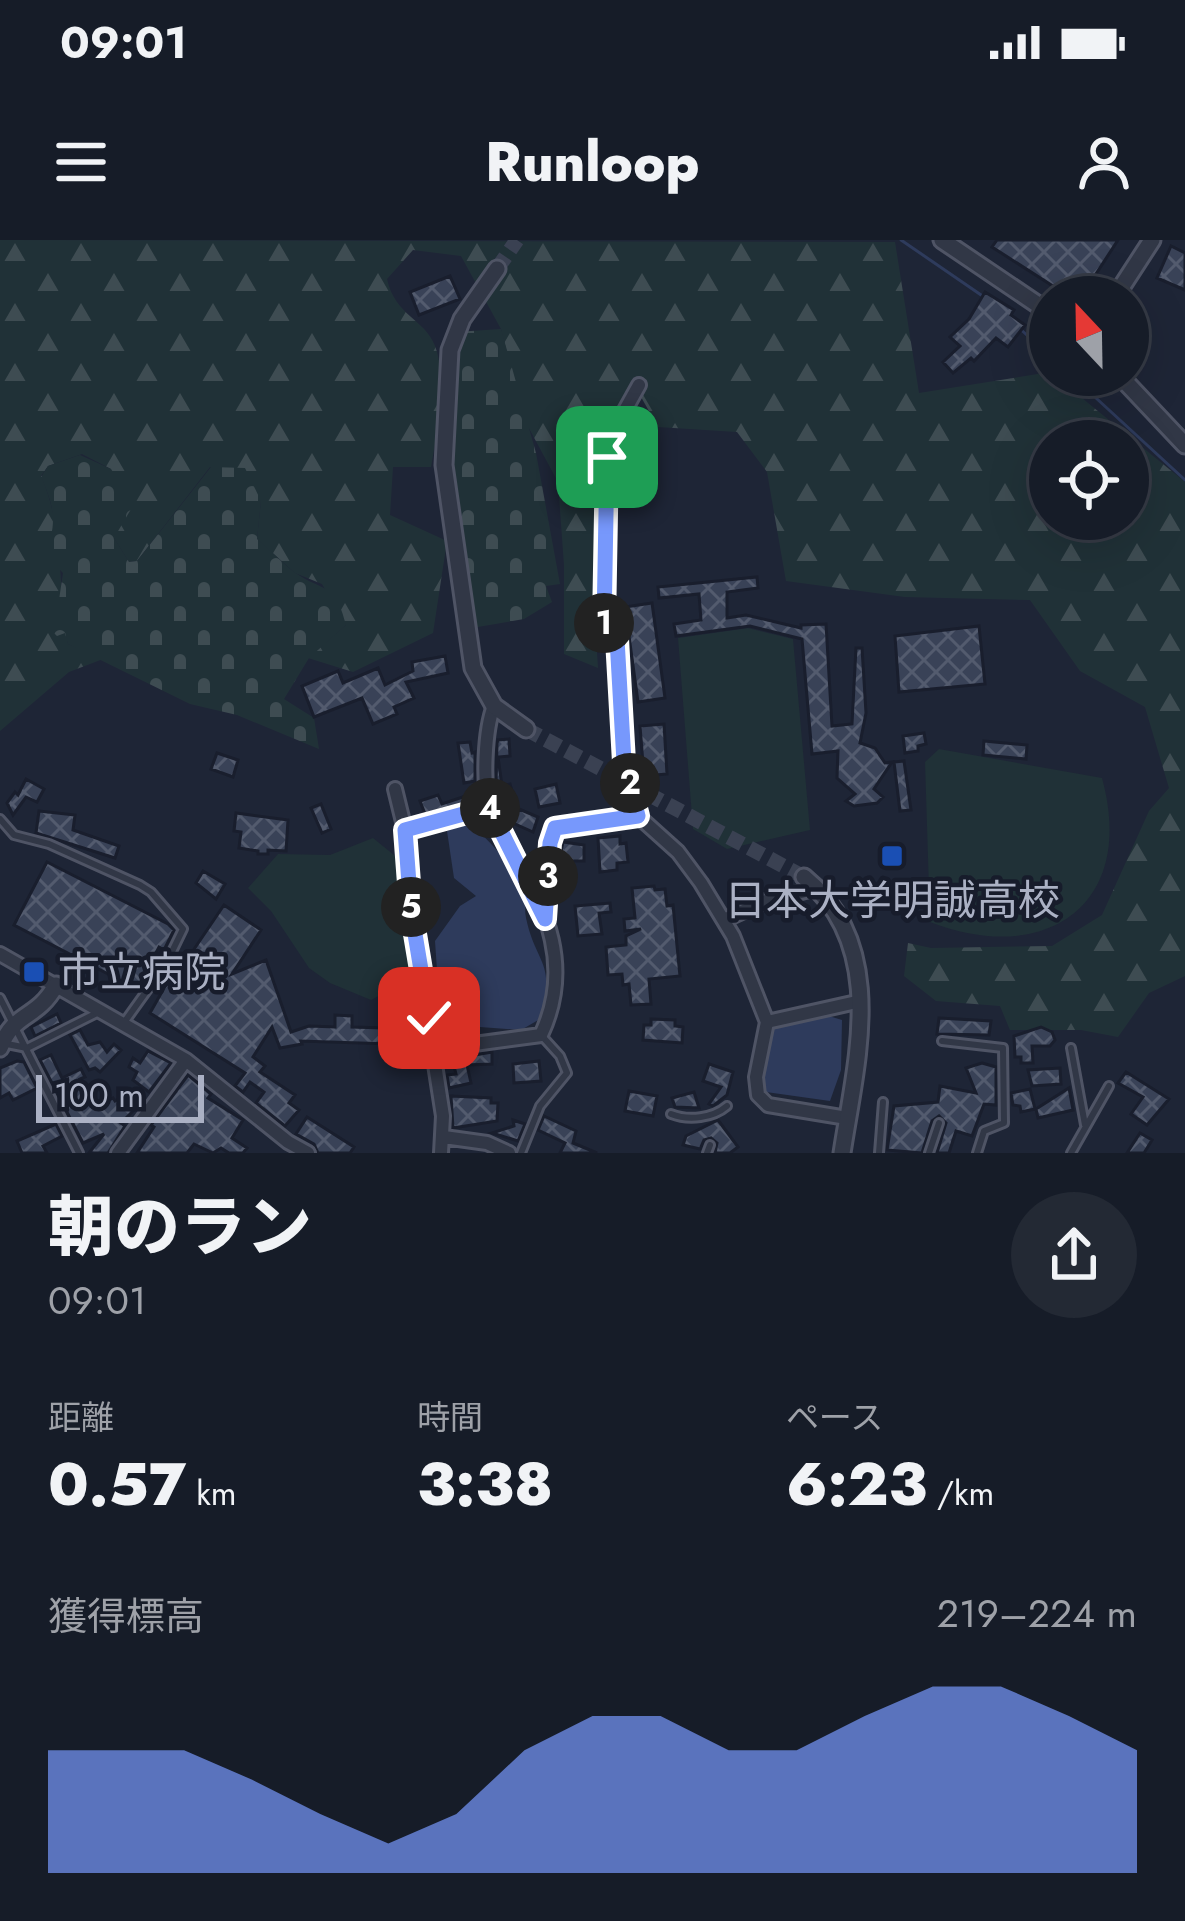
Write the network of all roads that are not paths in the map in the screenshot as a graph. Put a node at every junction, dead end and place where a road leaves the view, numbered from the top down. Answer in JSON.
{"nodes":[{"id":1,"x":1152,"y":240,"type":"edge"},
{"id":2,"x":952,"y":243,"type":"edge"},
{"id":3,"x":497,"y":268,"type":"tunnel mouth"},
{"id":4,"x":1128,"y":276,"type":"edge"},
{"id":5,"x":1029,"y":298,"type":"edge"},
{"id":6,"x":639,"y":385,"type":"dead end"},
{"id":7,"x":1139,"y":396,"type":"edge"},
{"id":8,"x":1185,"y":445,"type":"edge"},
{"id":9,"x":494,"y":706,"type":"junction"},
{"id":10,"x":526,"y":728,"type":"tunnel mouth"},
{"id":11,"x":395,"y":789,"type":"dead end"},
{"id":12,"x":489,"y":807,"type":"junction"},
{"id":13,"x":638,"y":816,"type":"junction"},
{"id":14,"x":0,"y":820,"type":"edge"},
{"id":15,"x":405,"y":830,"type":"junction"},
{"id":16,"x":810,"y":883,"type":"joint"},
{"id":17,"x":545,"y":919,"type":"junction"},
{"id":18,"x":724,"y":920,"type":"junction"},
{"id":19,"x":0,"y":954,"type":"edge"},
{"id":20,"x":56,"y":985,"type":"junction"},
{"id":21,"x":0,"y":998,"type":"edge"},
{"id":22,"x":861,"y":1001,"type":"junction"},
{"id":23,"x":102,"y":1010,"type":"junction"},
{"id":24,"x":767,"y":1022,"type":"junction"},
{"id":25,"x":12,"y":1024,"type":"junction"},
{"id":26,"x":123,"y":1025,"type":"junction"},
{"id":27,"x":541,"y":1035,"type":"junction"},
{"id":28,"x":942,"y":1041,"type":"dead end"},
{"id":29,"x":1,"y":1046,"type":"edge"},
{"id":30,"x":27,"y":1048,"type":"junction"},
{"id":31,"x":1071,"y":1048,"type":"dead end"},
{"id":32,"x":433,"y":1056,"type":"junction"},
{"id":33,"x":187,"y":1060,"type":"junction"},
{"id":34,"x":1109,"y":1086,"type":"dead end"},
{"id":35,"x":883,"y":1102,"type":"dead end"},
{"id":36,"x":727,"y":1106,"type":"dead end"},
{"id":37,"x":671,"y":1114,"type":"dead end"},
{"id":38,"x":848,"y":1118,"type":"junction"},
{"id":39,"x":939,"y":1123,"type":"dead end"},
{"id":40,"x":1084,"y":1125,"type":"junction"},
{"id":41,"x":443,"y":1137,"type":"junction"},
{"id":42,"x":80,"y":1153,"type":"edge"},
{"id":43,"x":118,"y":1153,"type":"edge"},
{"id":44,"x":308,"y":1153,"type":"edge"},
{"id":45,"x":441,"y":1153,"type":"edge"},
{"id":46,"x":509,"y":1153,"type":"edge"},
{"id":47,"x":521,"y":1153,"type":"edge"},
{"id":48,"x":842,"y":1153,"type":"edge"},
{"id":49,"x":879,"y":1153,"type":"edge"},
{"id":50,"x":929,"y":1153,"type":"edge"},
{"id":51,"x":977,"y":1153,"type":"edge"},
{"id":52,"x":1071,"y":1153,"type":"edge"}],
"edges":[{"from":1,"to":4,"type":"street"},
{"from":2,"to":5,"type":"street"},
{"from":3,"to":9,"type":"street"},
{"from":6,"to":13,"type":"street"},
{"from":7,"to":8,"type":"street"},
{"from":9,"to":10,"type":"street"},
{"from":9,"to":12,"type":"street"},
{"from":11,"to":15,"type":"street"},
{"from":12,"to":15,"type":"street"},
{"from":12,"to":17,"type":"street"},
{"from":13,"to":17,"type":"street"},
{"from":13,"to":18,"type":"street"},
{"from":14,"to":26,"type":"lane"},
{"from":15,"to":32,"type":"street"},
{"from":16,"to":18,"type":"street"},
{"from":16,"to":22,"type":"street"},
{"from":17,"to":27,"type":"street"},
{"from":18,"to":24,"type":"street"},
{"from":19,"to":20,"type":"street"},
{"from":20,"to":23,"type":"street"},
{"from":20,"to":25,"type":"street"},
{"from":21,"to":25,"type":"lane"},
{"from":22,"to":24,"type":"street"},
{"from":22,"to":38,"type":"street"},
{"from":23,"to":26,"type":"street"},
{"from":23,"to":30,"type":"lane"},
{"from":24,"to":38,"type":"street"},
{"from":25,"to":29,"type":"street"},
{"from":25,"to":30,"type":"lane"},
{"from":26,"to":33,"type":"street"},
{"from":27,"to":32,"type":"street"},
{"from":27,"to":47,"type":"lane"},
{"from":28,"to":51,"type":"lane"},
{"from":29,"to":30,"type":"lane"},
{"from":30,"to":42,"type":"lane"},
{"from":31,"to":40,"type":"lane"},
{"from":32,"to":41,"type":"street"},
{"from":33,"to":43,"type":"street"},
{"from":33,"to":44,"type":"street"},
{"from":34,"to":40,"type":"lane"},
{"from":35,"to":49,"type":"lane"},
{"from":36,"to":37,"type":"lane"},
{"from":38,"to":48,"type":"street"},
{"from":39,"to":50,"type":"lane"},
{"from":40,"to":52,"type":"lane"},
{"from":41,"to":45,"type":"street"},
{"from":41,"to":46,"type":"street"}]}
